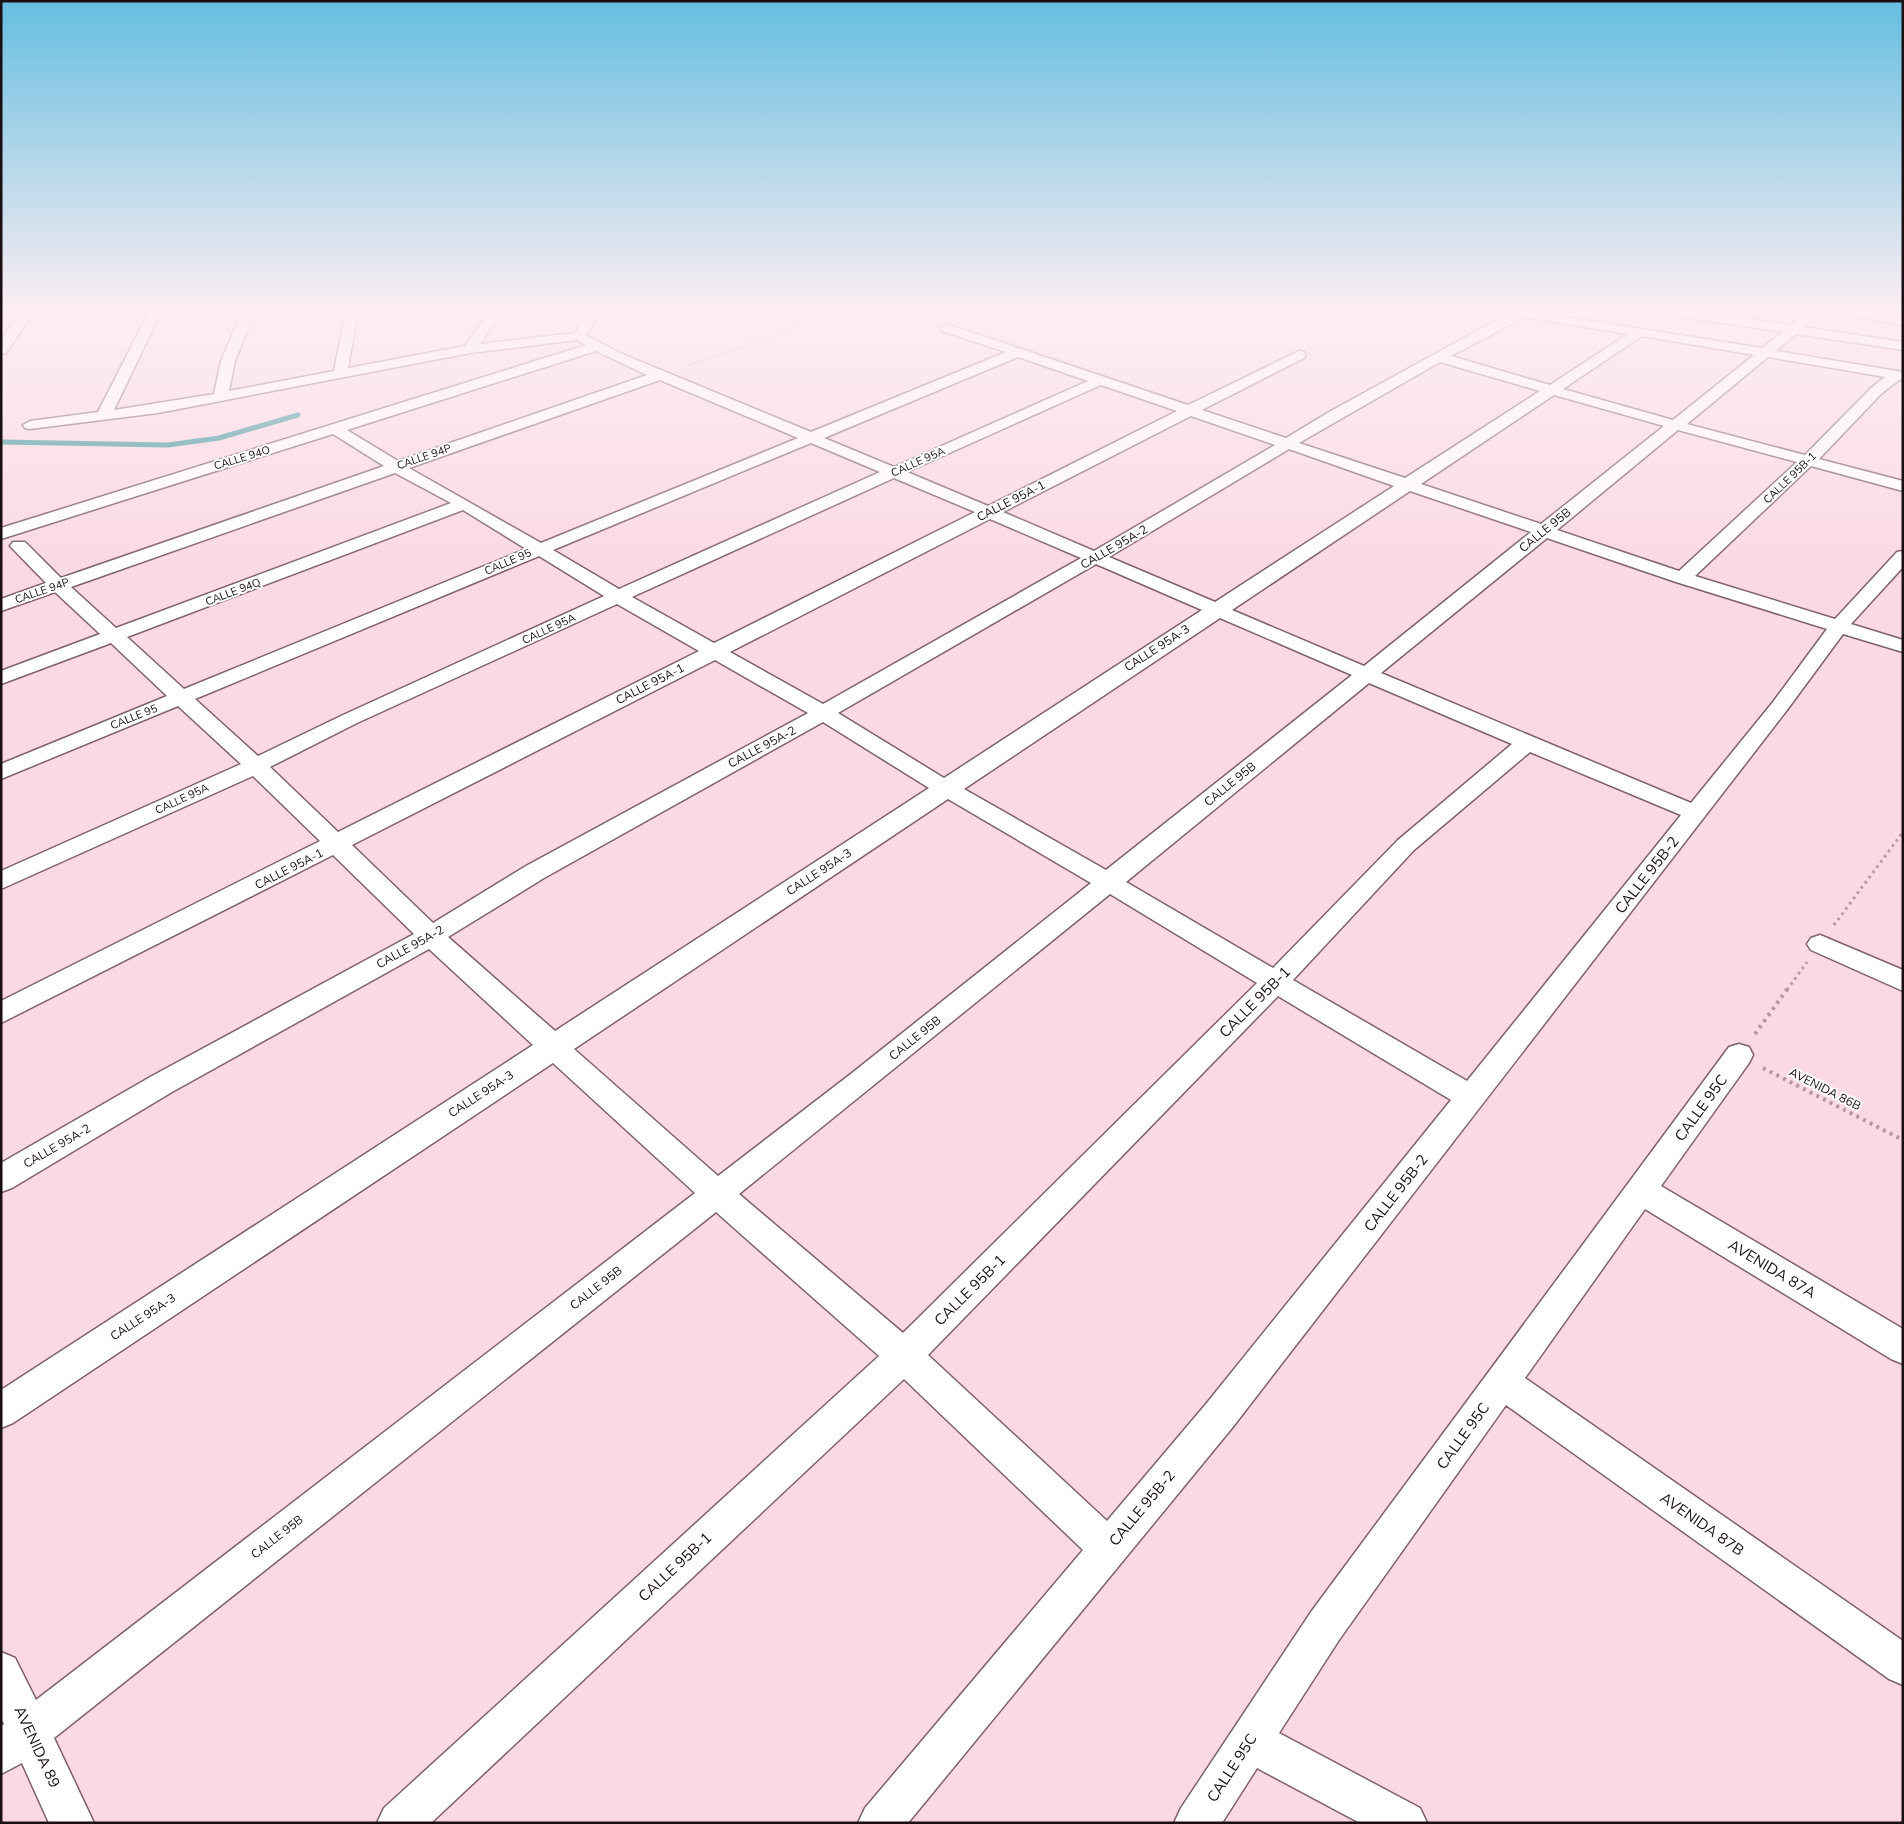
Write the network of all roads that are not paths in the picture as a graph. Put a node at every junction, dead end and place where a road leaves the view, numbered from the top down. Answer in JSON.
{"nodes":[{"id":1,"x":114,"y":395,"type":"edge"},
{"id":2,"x":231,"y":395,"type":"edge"},
{"id":3,"x":442,"y":395,"type":"edge"},
{"id":4,"x":605,"y":395,"type":"edge"},
{"id":5,"x":706,"y":395,"type":"edge"},
{"id":6,"x":914,"y":395,"type":"edge"},
{"id":7,"x":1068,"y":395,"type":"edge"},
{"id":8,"x":1141,"y":395,"type":"edge"},
{"id":9,"x":1219,"y":395,"type":"edge"},
{"id":10,"x":1371,"y":395,"type":"edge"},
{"id":11,"x":1542,"y":395,"type":"edge"},
{"id":12,"x":1568,"y":395,"type":"edge"},
{"id":13,"x":1713,"y":395,"type":"edge"},
{"id":14,"x":1872,"y":395,"type":"edge"},
{"id":15,"x":221,"y":397,"type":"joint"},
{"id":16,"x":1188,"y":411,"type":"junction"},
{"id":17,"x":104,"y":415,"type":"junction"},
{"id":18,"x":30,"y":424,"type":"dead end"},
{"id":19,"x":1675,"y":426,"type":"junction"},
{"id":20,"x":335,"y":429,"type":"junction"},
{"id":21,"x":810,"y":438,"type":"junction"},
{"id":22,"x":1287,"y":443,"type":"junction"},
{"id":23,"x":1808,"y":461,"type":"junction"},
{"id":24,"x":396,"y":467,"type":"junction"},
{"id":25,"x":894,"y":473,"type":"junction"},
{"id":26,"x":1406,"y":485,"type":"junction"},
{"id":27,"x":1903,"y":486,"type":"edge"},
{"id":28,"x":464,"y":504,"type":"junction"},
{"id":29,"x":989,"y":512,"type":"junction"},
{"id":30,"x":1544,"y":531,"type":"junction"},
{"id":31,"x":8,"y":534,"type":"edge"},
{"id":32,"x":539,"y":549,"type":"junction"},
{"id":33,"x":1903,"y":556,"type":"edge"},
{"id":34,"x":1093,"y":558,"type":"junction"},
{"id":35,"x":1682,"y":578,"type":"junction"},
{"id":36,"x":58,"y":585,"type":"junction"},
{"id":37,"x":619,"y":597,"type":"junction"},
{"id":38,"x":1,"y":605,"type":"edge"},
{"id":39,"x":1217,"y":609,"type":"junction"},
{"id":40,"x":1838,"y":627,"type":"junction"},
{"id":41,"x":114,"y":637,"type":"junction"},
{"id":42,"x":1903,"y":646,"type":"edge"},
{"id":43,"x":715,"y":651,"type":"junction"},
{"id":44,"x":1366,"y":674,"type":"junction"},
{"id":45,"x":1,"y":678,"type":"edge"},
{"id":46,"x":181,"y":698,"type":"junction"},
{"id":47,"x":823,"y":713,"type":"junction"},
{"id":48,"x":1527,"y":743,"type":"junction"},
{"id":49,"x":256,"y":766,"type":"junction"},
{"id":50,"x":1,"y":772,"type":"edge"},
{"id":51,"x":945,"y":788,"type":"junction"},
{"id":52,"x":1696,"y":813,"type":"junction"},
{"id":53,"x":338,"y":844,"type":"junction"},
{"id":54,"x":1,"y":881,"type":"edge"},
{"id":55,"x":1108,"y":882,"type":"junction"},
{"id":56,"x":431,"y":936,"type":"junction"},
{"id":57,"x":1820,"y":944,"type":"dead end"},
{"id":58,"x":1903,"y":981,"type":"edge"},
{"id":59,"x":1275,"y":982,"type":"junction"},
{"id":60,"x":1,"y":1013,"type":"edge"},
{"id":61,"x":553,"y":1047,"type":"junction"},
{"id":62,"x":1739,"y":1055,"type":"road end"},
{"id":63,"x":1471,"y":1098,"type":"junction"},
{"id":64,"x":1,"y":1179,"type":"edge"},
{"id":65,"x":1641,"y":1190,"type":"junction"},
{"id":66,"x":717,"y":1194,"type":"junction"},
{"id":67,"x":1903,"y":1348,"type":"edge"},
{"id":68,"x":904,"y":1356,"type":"junction"},
{"id":69,"x":1502,"y":1382,"type":"junction"},
{"id":70,"x":1,"y":1411,"type":"edge"},
{"id":71,"x":1109,"y":1548,"type":"junction"},
{"id":72,"x":1903,"y":1665,"type":"edge"},
{"id":73,"x":1,"y":1672,"type":"edge"},
{"id":74,"x":1250,"y":1741,"type":"junction"},
{"id":75,"x":15,"y":1742,"type":"edge"},
{"id":76,"x":72,"y":1823,"type":"edge"},
{"id":77,"x":399,"y":1823,"type":"edge"},
{"id":78,"x":880,"y":1823,"type":"edge"},
{"id":79,"x":1196,"y":1823,"type":"edge"},
{"id":80,"x":1405,"y":1823,"type":"edge"}],
"edges":[{"from":1,"to":17,"type":"street"},
{"from":2,"to":15,"type":"street"},
{"from":3,"to":20,"type":"street","name":"CALLE 94O"},
{"from":4,"to":24,"type":"street","name":"CALLE 94P"},
{"from":5,"to":21,"type":"street"},
{"from":6,"to":21,"type":"street","name":"CALLE 95"},
{"from":7,"to":25,"type":"street","name":"CALLE 95A"},
{"from":8,"to":16,"type":"street"},
{"from":9,"to":16,"type":"street","name":"CALLE 95A-1"},
{"from":10,"to":22,"type":"street","name":"CALLE 95A-2"},
{"from":11,"to":26,"type":"street","name":"CALLE 95A-3"},
{"from":12,"to":19,"type":"street"},
{"from":13,"to":19,"type":"street","name":"CALLE 95B"},
{"from":14,"to":23,"type":"street","name":"CALLE 95B-1"},
{"from":15,"to":17,"type":"street"},
{"from":16,"to":22,"type":"street"},
{"from":16,"to":29,"type":"street","name":"CALLE 95A-1"},
{"from":17,"to":18,"type":"street"},
{"from":19,"to":23,"type":"street"},
{"from":19,"to":30,"type":"street","name":"CALLE 95B"},
{"from":20,"to":24,"type":"street"},
{"from":20,"to":31,"type":"street","name":"CALLE 94O"},
{"from":21,"to":25,"type":"street"},
{"from":21,"to":32,"type":"street","name":"CALLE 95"},
{"from":22,"to":26,"type":"street"},
{"from":22,"to":34,"type":"street","name":"CALLE 95A-2"},
{"from":23,"to":27,"type":"street"},
{"from":23,"to":35,"type":"street","name":"CALLE 95B-1"},
{"from":24,"to":28,"type":"street"},
{"from":24,"to":36,"type":"street","name":"CALLE 94P"},
{"from":25,"to":29,"type":"street"},
{"from":25,"to":37,"type":"street","name":"CALLE 95A"},
{"from":26,"to":30,"type":"street"},
{"from":26,"to":39,"type":"street","name":"CALLE 95A-3"},
{"from":28,"to":32,"type":"street"},
{"from":28,"to":41,"type":"street","name":"CALLE 94Q"},
{"from":29,"to":34,"type":"street"},
{"from":29,"to":43,"type":"street","name":"CALLE 95A-1"},
{"from":30,"to":35,"type":"street"},
{"from":30,"to":44,"type":"street","name":"CALLE 95B"},
{"from":31,"to":36,"type":"street"},
{"from":32,"to":37,"type":"street"},
{"from":32,"to":46,"type":"street","name":"CALLE 95"},
{"from":33,"to":40,"type":"street","name":"CALLE 95B-2"},
{"from":34,"to":39,"type":"street"},
{"from":34,"to":47,"type":"street","name":"CALLE 95A-2"},
{"from":35,"to":40,"type":"street"},
{"from":36,"to":38,"type":"street","name":"CALLE 94P"},
{"from":36,"to":41,"type":"street"},
{"from":37,"to":43,"type":"street"},
{"from":37,"to":49,"type":"street","name":"CALLE 95A"},
{"from":39,"to":44,"type":"street"},
{"from":39,"to":51,"type":"street","name":"CALLE 95A-3"},
{"from":40,"to":42,"type":"street"},
{"from":40,"to":52,"type":"street","name":"CALLE 95B-2"},
{"from":41,"to":45,"type":"street","name":"CALLE 94Q"},
{"from":41,"to":46,"type":"street"},
{"from":43,"to":47,"type":"street"},
{"from":43,"to":53,"type":"street","name":"CALLE 95A-1"},
{"from":44,"to":48,"type":"street"},
{"from":44,"to":55,"type":"street","name":"CALLE 95B"},
{"from":46,"to":49,"type":"street"},
{"from":46,"to":50,"type":"street","name":"CALLE 95"},
{"from":47,"to":51,"type":"street"},
{"from":47,"to":56,"type":"street","name":"CALLE 95A-2"},
{"from":48,"to":52,"type":"street"},
{"from":48,"to":59,"type":"street","name":"CALLE 95B-1"},
{"from":49,"to":53,"type":"street"},
{"from":49,"to":54,"type":"street","name":"CALLE 95A"},
{"from":51,"to":55,"type":"street"},
{"from":51,"to":61,"type":"street","name":"CALLE 95A-3"},
{"from":52,"to":63,"type":"street","name":"CALLE 95B-2"},
{"from":53,"to":56,"type":"street"},
{"from":53,"to":60,"type":"street","name":"CALLE 95A-1"},
{"from":55,"to":59,"type":"street"},
{"from":55,"to":66,"type":"street","name":"CALLE 95B"},
{"from":56,"to":61,"type":"street"},
{"from":56,"to":64,"type":"street","name":"CALLE 95A-2"},
{"from":57,"to":58,"type":"street"},
{"from":59,"to":63,"type":"street"},
{"from":59,"to":68,"type":"street","name":"CALLE 95B-1"},
{"from":61,"to":66,"type":"street"},
{"from":61,"to":70,"type":"street","name":"CALLE 95A-3"},
{"from":62,"to":65,"type":"street","name":"CALLE 95C"},
{"from":63,"to":71,"type":"street","name":"CALLE 95B-2"},
{"from":65,"to":67,"type":"street","name":"AVENIDA 87A"},
{"from":65,"to":69,"type":"street","name":"CALLE 95C"},
{"from":66,"to":68,"type":"street"},
{"from":66,"to":75,"type":"street","name":"CALLE 95B"},
{"from":68,"to":71,"type":"street"},
{"from":68,"to":77,"type":"street","name":"CALLE 95B-1"},
{"from":69,"to":72,"type":"street","name":"AVENIDA 87B"},
{"from":69,"to":74,"type":"street","name":"CALLE 95C"},
{"from":71,"to":78,"type":"street","name":"CALLE 95B-2"},
{"from":73,"to":75,"type":"street","name":"AVENIDA 89"},
{"from":74,"to":79,"type":"street","name":"CALLE 95C"},
{"from":74,"to":80,"type":"street"},
{"from":75,"to":76,"type":"street","name":"AVENIDA 89"}]}
